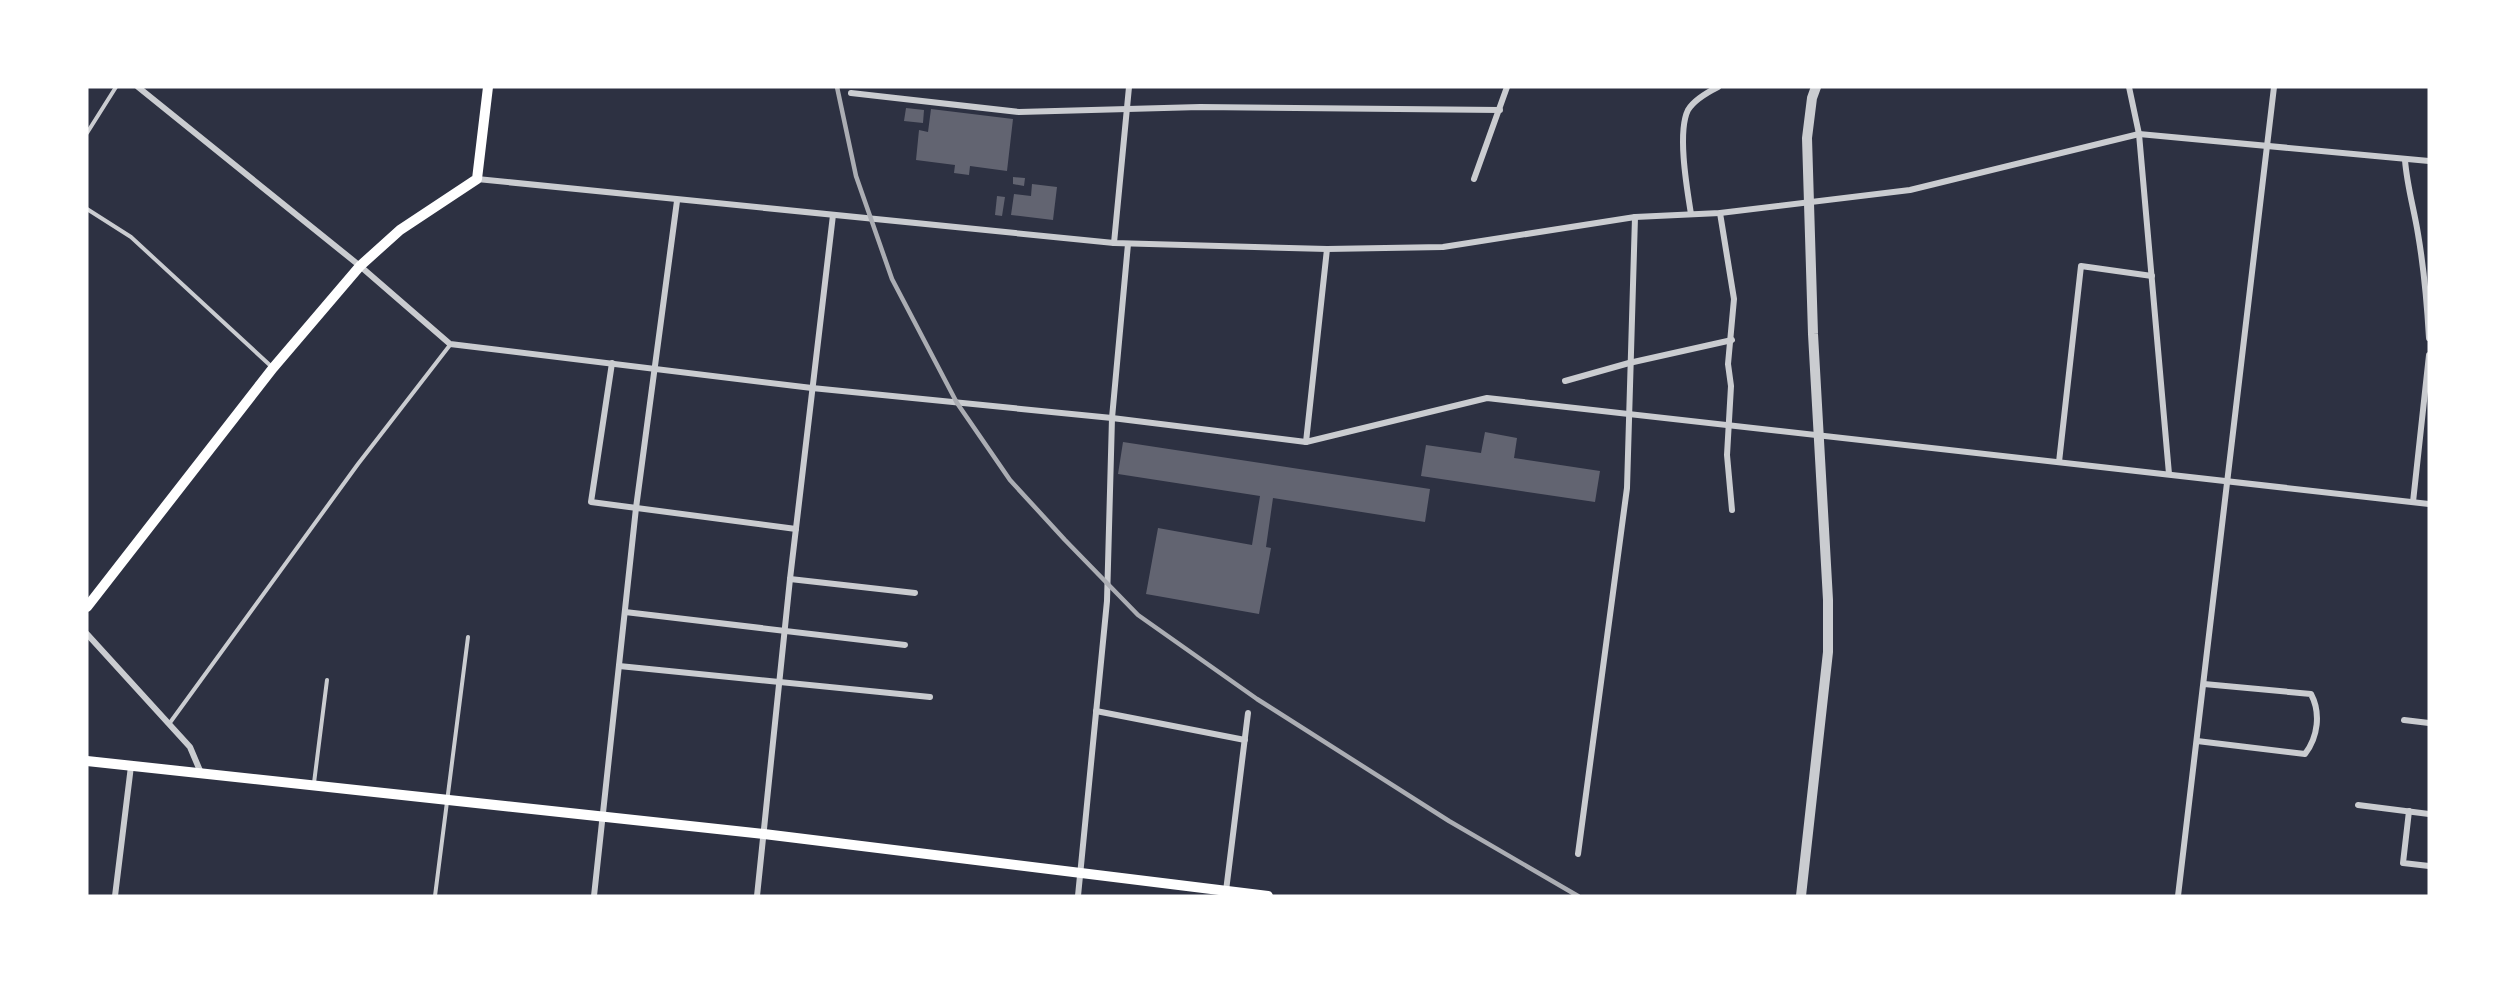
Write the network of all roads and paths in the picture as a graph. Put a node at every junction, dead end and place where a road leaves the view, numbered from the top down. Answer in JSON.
{"nodes":[{"id":1,"x":116,"y":87,"type":"edge"},
{"id":2,"x":138,"y":87,"type":"edge"},
{"id":3,"x":488,"y":87,"type":"edge"},
{"id":4,"x":1129,"y":87,"type":"edge"},
{"id":5,"x":1507,"y":87,"type":"edge"},
{"id":6,"x":1718,"y":87,"type":"edge"},
{"id":7,"x":1816,"y":87,"type":"edge"},
{"id":8,"x":2128,"y":87,"type":"edge"},
{"id":9,"x":2274,"y":87,"type":"edge"},
{"id":10,"x":851,"y":93,"type":"dead end"},
{"id":11,"x":1500,"y":110,"type":"junction"},
{"id":12,"x":1126,"y":111,"type":"junction"},
{"id":13,"x":87,"y":134,"type":"edge"},
{"id":14,"x":2139,"y":134,"type":"junction"},
{"id":15,"x":2266,"y":147,"type":"junction"},
{"id":16,"x":2405,"y":160,"type":"junction"},
{"id":17,"x":2429,"y":161,"type":"edge"},
{"id":18,"x":1474,"y":178,"type":"dead end"},
{"id":19,"x":477,"y":179,"type":"junction"},
{"id":20,"x":677,"y":201,"type":"junction"},
{"id":21,"x":1809,"y":203,"type":"junction"},
{"id":22,"x":87,"y":209,"type":"edge"},
{"id":23,"x":1720,"y":213,"type":"junction"},
{"id":24,"x":1691,"y":214,"type":"junction"},
{"id":25,"x":833,"y":216,"type":"junction"},
{"id":26,"x":1635,"y":217,"type":"junction"},
{"id":27,"x":1114,"y":243,"type":"junction"},
{"id":28,"x":1128,"y":244,"type":"junction"},
{"id":29,"x":1327,"y":249,"type":"junction"},
{"id":30,"x":360,"y":266,"type":"junction"},
{"id":31,"x":2152,"y":276,"type":"junction"},
{"id":32,"x":2429,"y":338,"type":"edge"},
{"id":33,"x":1731,"y":340,"type":"junction"},
{"id":34,"x":450,"y":344,"type":"junction"},
{"id":35,"x":2429,"y":355,"type":"edge"},
{"id":36,"x":612,"y":363,"type":"junction"},
{"id":37,"x":1629,"y":363,"type":"junction"},
{"id":38,"x":273,"y":368,"type":"junction"},
{"id":39,"x":657,"y":368,"type":"junction"},
{"id":40,"x":2428,"y":373,"type":"edge"},
{"id":41,"x":1565,"y":381,"type":"dead end"},
{"id":42,"x":812,"y":388,"type":"junction"},
{"id":43,"x":1629,"y":415,"type":"junction"},
{"id":44,"x":1112,"y":418,"type":"junction"},
{"id":45,"x":1729,"y":426,"type":"junction"},
{"id":46,"x":1819,"y":437,"type":"junction"},
{"id":47,"x":1306,"y":442,"type":"junction"},
{"id":48,"x":2059,"y":462,"type":"junction"},
{"id":49,"x":2169,"y":474,"type":"junction"},
{"id":50,"x":2227,"y":480,"type":"junction"},
{"id":51,"x":2413,"y":502,"type":"junction"},
{"id":52,"x":2429,"y":504,"type":"edge"},
{"id":53,"x":636,"y":508,"type":"junction"},
{"id":54,"x":1732,"y":510,"type":"dead end"},
{"id":55,"x":796,"y":529,"type":"junction"},
{"id":56,"x":790,"y":579,"type":"junction"},
{"id":57,"x":915,"y":593,"type":"dead end"},
{"id":58,"x":87,"y":607,"type":"edge"},
{"id":59,"x":625,"y":612,"type":"junction"},
{"id":60,"x":786,"y":630,"type":"junction"},
{"id":61,"x":87,"y":634,"type":"edge"},
{"id":62,"x":468,"y":637,"type":"dead end"},
{"id":63,"x":905,"y":645,"type":"dead end"},
{"id":64,"x":619,"y":666,"type":"junction"},
{"id":65,"x":327,"y":680,"type":"dead end"},
{"id":66,"x":780,"y":680,"type":"junction"},
{"id":67,"x":2204,"y":684,"type":"junction"},
{"id":68,"x":930,"y":697,"type":"dead end"},
{"id":69,"x":1096,"y":711,"type":"junction"},
{"id":70,"x":1248,"y":713,"type":"dead end"},
{"id":71,"x":2404,"y":720,"type":"dead end"},
{"id":72,"x":2429,"y":723,"type":"edge"},
{"id":73,"x":169,"y":724,"type":"junction"},
{"id":74,"x":1245,"y":740,"type":"junction"},
{"id":75,"x":2197,"y":741,"type":"junction"},
{"id":76,"x":87,"y":761,"type":"edge"},
{"id":77,"x":131,"y":766,"type":"junction"},
{"id":78,"x":201,"y":773,"type":"junction"},
{"id":79,"x":314,"y":785,"type":"junction"},
{"id":80,"x":446,"y":800,"type":"junction"},
{"id":81,"x":2358,"y":805,"type":"dead end"},
{"id":82,"x":2409,"y":811,"type":"junction"},
{"id":83,"x":2429,"y":814,"type":"edge"},
{"id":84,"x":603,"y":817,"type":"junction"},
{"id":85,"x":764,"y":834,"type":"junction"},
{"id":86,"x":1578,"y":854,"type":"dead end"},
{"id":87,"x":2429,"y":866,"type":"edge"},
{"id":88,"x":1082,"y":874,"type":"junction"},
{"id":89,"x":1226,"y":891,"type":"junction"},
{"id":90,"x":115,"y":896,"type":"edge"},
{"id":91,"x":435,"y":896,"type":"edge"},
{"id":92,"x":594,"y":896,"type":"edge"},
{"id":93,"x":757,"y":896,"type":"edge"},
{"id":94,"x":1078,"y":896,"type":"edge"},
{"id":95,"x":1269,"y":896,"type":"edge"},
{"id":96,"x":1801,"y":896,"type":"edge"},
{"id":97,"x":2178,"y":896,"type":"edge"}],
"edges":[{"from":1,"to":13,"type":"lane"},
{"from":2,"to":30,"type":"street"},
{"from":3,"to":19,"type":"main road"},
{"from":4,"to":12,"type":"street"},
{"from":5,"to":11,"type":"street"},
{"from":6,"to":24,"type":"street"},
{"from":7,"to":21,"type":"street"},
{"from":8,"to":14,"type":"street"},
{"from":9,"to":15,"type":"street"},
{"from":10,"to":12,"type":"street"},
{"from":11,"to":12,"type":"street"},
{"from":11,"to":18,"type":"street"},
{"from":12,"to":27,"type":"street"},
{"from":14,"to":15,"type":"street"},
{"from":14,"to":21,"type":"street"},
{"from":14,"to":31,"type":"street"},
{"from":15,"to":16,"type":"street"},
{"from":15,"to":50,"type":"street"},
{"from":16,"to":17,"type":"street"},
{"from":16,"to":32,"type":"street"},
{"from":19,"to":20,"type":"street"},
{"from":19,"to":30,"type":"main road"},
{"from":20,"to":25,"type":"street"},
{"from":20,"to":39,"type":"street"},
{"from":21,"to":23,"type":"street"},
{"from":21,"to":46,"type":"street"},
{"from":22,"to":38,"type":"lane"},
{"from":23,"to":24,"type":"street"},
{"from":23,"to":33,"type":"street"},
{"from":24,"to":26,"type":"street"},
{"from":25,"to":27,"type":"street"},
{"from":25,"to":42,"type":"street"},
{"from":26,"to":29,"type":"street"},
{"from":26,"to":37,"type":"street"},
{"from":27,"to":28,"type":"street"},
{"from":28,"to":29,"type":"street"},
{"from":28,"to":44,"type":"street"},
{"from":29,"to":47,"type":"street"},
{"from":30,"to":34,"type":"street"},
{"from":30,"to":38,"type":"main road"},
{"from":31,"to":48,"type":"street"},
{"from":31,"to":49,"type":"street"},
{"from":33,"to":37,"type":"street"},
{"from":33,"to":45,"type":"street"},
{"from":34,"to":36,"type":"street"},
{"from":34,"to":73,"type":"lane"},
{"from":35,"to":40,"type":"street"},
{"from":36,"to":39,"type":"street"},
{"from":36,"to":53,"type":"street"},
{"from":37,"to":41,"type":"street"},
{"from":37,"to":43,"type":"street"},
{"from":38,"to":58,"type":"main road"},
{"from":39,"to":42,"type":"street"},
{"from":39,"to":53,"type":"street"},
{"from":40,"to":51,"type":"street"},
{"from":42,"to":44,"type":"street"},
{"from":42,"to":55,"type":"street"},
{"from":43,"to":45,"type":"street"},
{"from":43,"to":47,"type":"street"},
{"from":43,"to":86,"type":"street"},
{"from":44,"to":47,"type":"street"},
{"from":44,"to":69,"type":"street"},
{"from":45,"to":46,"type":"street"},
{"from":45,"to":54,"type":"street"},
{"from":46,"to":48,"type":"street"},
{"from":46,"to":96,"type":"street"},
{"from":48,"to":49,"type":"street"},
{"from":49,"to":50,"type":"street"},
{"from":50,"to":51,"type":"street"},
{"from":50,"to":67,"type":"street"},
{"from":51,"to":52,"type":"street"},
{"from":53,"to":55,"type":"street"},
{"from":53,"to":59,"type":"street"},
{"from":55,"to":56,"type":"street"},
{"from":56,"to":57,"type":"street"},
{"from":56,"to":60,"type":"street"},
{"from":59,"to":60,"type":"street"},
{"from":59,"to":64,"type":"street"},
{"from":60,"to":63,"type":"street"},
{"from":60,"to":66,"type":"street"},
{"from":61,"to":73,"type":"street"},
{"from":62,"to":80,"type":"lane"},
{"from":64,"to":66,"type":"street"},
{"from":64,"to":84,"type":"street"},
{"from":65,"to":79,"type":"lane"},
{"from":66,"to":68,"type":"street"},
{"from":66,"to":85,"type":"street"},
{"from":67,"to":75,"type":"street"},
{"from":67,"to":75,"type":"street"},
{"from":69,"to":74,"type":"street"},
{"from":69,"to":88,"type":"street"},
{"from":70,"to":74,"type":"street"},
{"from":71,"to":72,"type":"street"},
{"from":73,"to":78,"type":"street"},
{"from":74,"to":89,"type":"street"},
{"from":75,"to":97,"type":"street"},
{"from":76,"to":77,"type":"main road"},
{"from":77,"to":78,"type":"main road"},
{"from":77,"to":90,"type":"street"},
{"from":78,"to":79,"type":"main road"},
{"from":79,"to":80,"type":"main road"},
{"from":80,"to":84,"type":"main road"},
{"from":80,"to":91,"type":"lane"},
{"from":81,"to":82,"type":"street"},
{"from":82,"to":83,"type":"street"},
{"from":82,"to":87,"type":"street"},
{"from":84,"to":85,"type":"main road"},
{"from":84,"to":92,"type":"street"},
{"from":85,"to":88,"type":"main road"},
{"from":85,"to":93,"type":"street"},
{"from":88,"to":89,"type":"main road"},
{"from":88,"to":94,"type":"street"},
{"from":89,"to":95,"type":"main road"}]}
